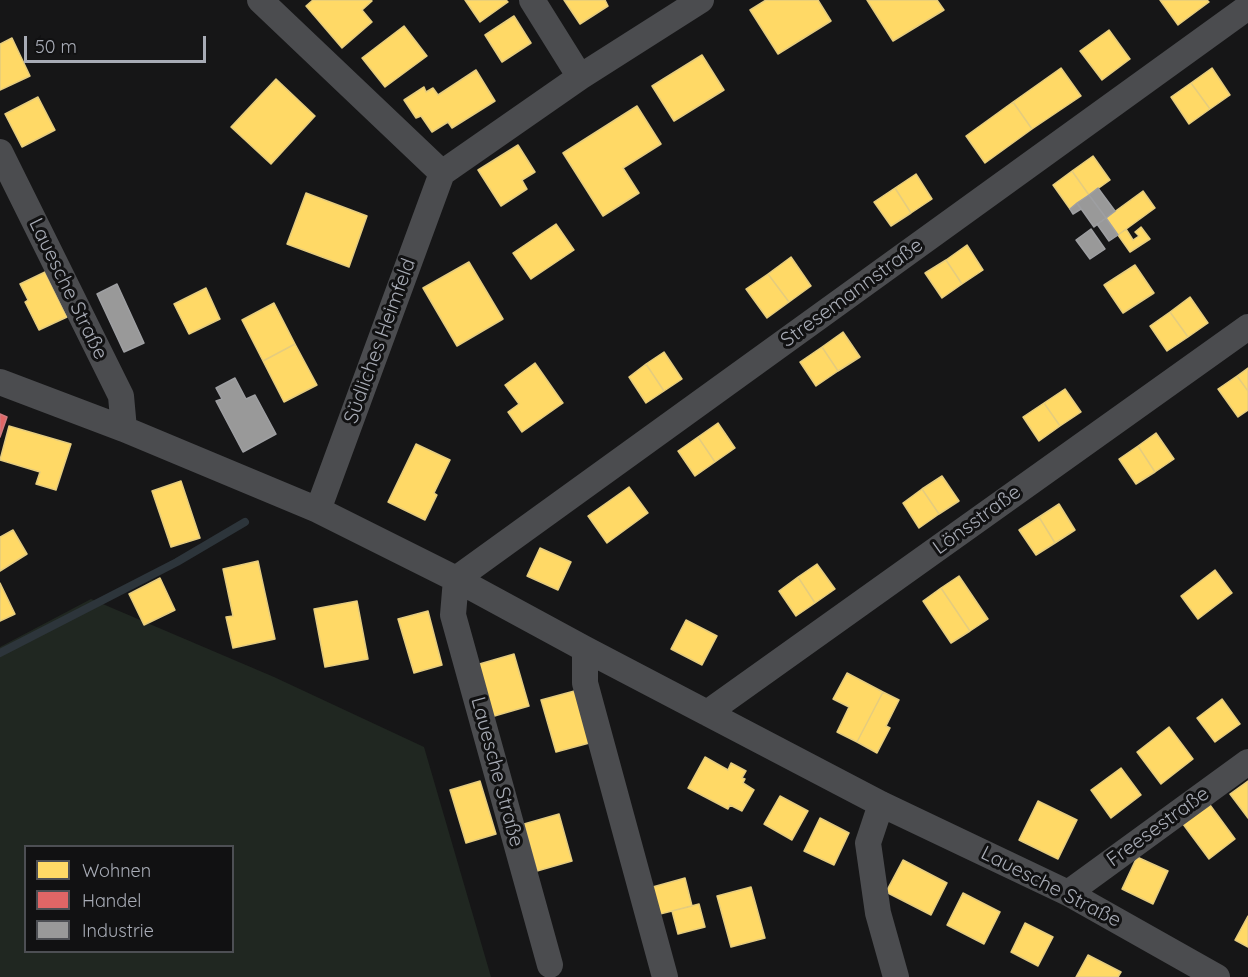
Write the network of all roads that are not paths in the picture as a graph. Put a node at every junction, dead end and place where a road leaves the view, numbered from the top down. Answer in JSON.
{"nodes":[{"id":1,"x":260,"y":0,"type":"edge"},
{"id":2,"x":532,"y":0,"type":"edge"},
{"id":3,"x":701,"y":0,"type":"edge"},
{"id":4,"x":1248,"y":7,"type":"edge"},
{"id":5,"x":580,"y":77,"type":"junction"},
{"id":6,"x":0,"y":152,"type":"edge"},
{"id":7,"x":442,"y":173,"type":"junction"},
{"id":8,"x":1248,"y":327,"type":"edge"},
{"id":9,"x":0,"y":382,"type":"edge"},
{"id":10,"x":124,"y":429,"type":"junction"},
{"id":11,"x":318,"y":510,"type":"junction"},
{"id":12,"x":456,"y":579,"type":"junction"},
{"id":13,"x":585,"y":649,"type":"junction"},
{"id":14,"x":707,"y":713,"type":"junction"},
{"id":15,"x":1248,"y":762,"type":"edge"},
{"id":16,"x":881,"y":804,"type":"junction"},
{"id":17,"x":1068,"y":893,"type":"junction"},
{"id":18,"x":550,"y":965,"type":"dead end"},
{"id":19,"x":665,"y":977,"type":"edge"},
{"id":20,"x":896,"y":977,"type":"edge"},
{"id":21,"x":1217,"y":977,"type":"edge"}],
"edges":[{"from":1,"to":7,"type":"street"},
{"from":2,"to":5,"type":"street"},
{"from":3,"to":5,"type":"street"},
{"from":4,"to":12,"type":"street","name":"Stresemannstraße"},
{"from":5,"to":7,"type":"street"},
{"from":6,"to":10,"type":"street","name":"Lauesche Straße"},
{"from":7,"to":11,"type":"street","name":"Südliches Heimfeld"},
{"from":8,"to":14,"type":"street","name":"Lönsstraße"},
{"from":9,"to":10,"type":"street","name":"Lauesche Straße"},
{"from":10,"to":11,"type":"street","name":"Lauesche Straße"},
{"from":11,"to":12,"type":"street","name":"Lauesche Straße"},
{"from":12,"to":13,"type":"street","name":"Lauesche Straße"},
{"from":12,"to":18,"type":"street","name":"Lauesche Straße"},
{"from":13,"to":14,"type":"street","name":"Lauesche Straße"},
{"from":13,"to":19,"type":"street"},
{"from":14,"to":16,"type":"street","name":"Lauesche Straße"},
{"from":15,"to":17,"type":"street","name":"Freesestraße"},
{"from":16,"to":17,"type":"street","name":"Lauesche Straße"},
{"from":16,"to":20,"type":"street"},
{"from":17,"to":21,"type":"street","name":"Lauesche Straße"}]}
